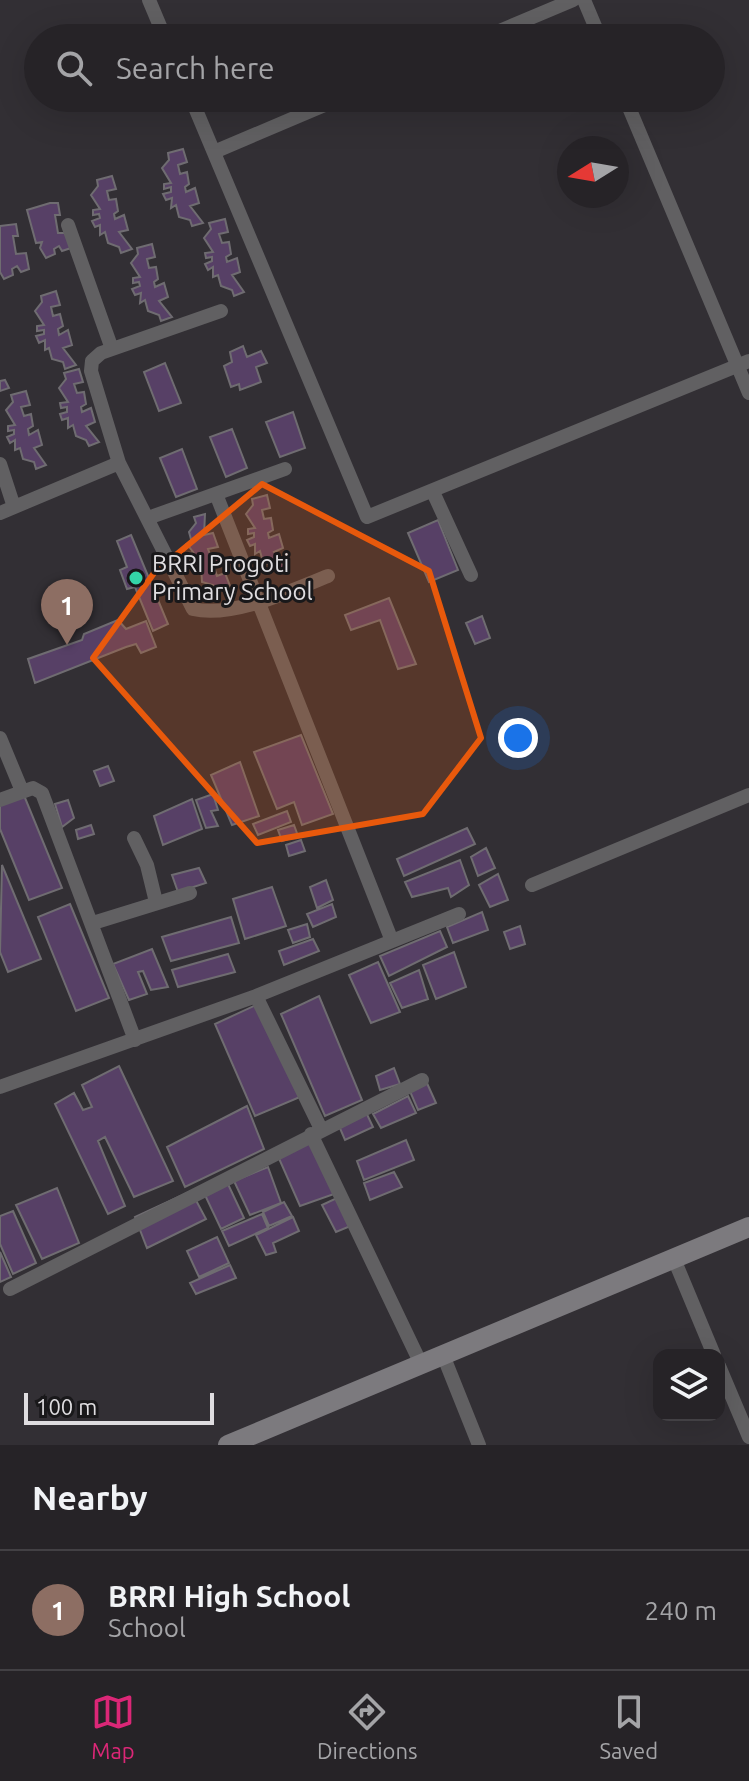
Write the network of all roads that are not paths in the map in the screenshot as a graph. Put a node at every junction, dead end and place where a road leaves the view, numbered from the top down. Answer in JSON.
{"nodes":[{"id":1,"x":149,"y":0,"type":"edge"},
{"id":2,"x":573,"y":0,"type":"edge"},
{"id":3,"x":584,"y":0,"type":"edge"},
{"id":4,"x":159,"y":24,"type":"edge"},
{"id":5,"x":516,"y":24,"type":"edge"},
{"id":6,"x":594,"y":24,"type":"edge"},
{"id":7,"x":197,"y":112,"type":"edge"},
{"id":8,"x":308,"y":112,"type":"edge"},
{"id":9,"x":631,"y":112,"type":"edge"},
{"id":10,"x":214,"y":152,"type":"junction"},
{"id":11,"x":68,"y":225,"type":"dead end"},
{"id":12,"x":221,"y":311,"type":"dead end"},
{"id":13,"x":112,"y":349,"type":"junction"},
{"id":14,"x":744,"y":364,"type":"edge"},
{"id":15,"x":749,"y":393,"type":"edge"},
{"id":16,"x":119,"y":463,"type":"junction"},
{"id":17,"x":0,"y":464,"type":"edge"},
{"id":18,"x":285,"y":469,"type":"dead end"},
{"id":19,"x":433,"y":492,"type":"junction"},
{"id":20,"x":216,"y":494,"type":"junction"},
{"id":21,"x":14,"y":507,"type":"junction"},
{"id":22,"x":0,"y":513,"type":"edge"},
{"id":23,"x":148,"y":518,"type":"junction"},
{"id":24,"x":471,"y":575,"type":"dead end"},
{"id":25,"x":328,"y":576,"type":"dead end"},
{"id":26,"x":259,"y":602,"type":"junction"},
{"id":27,"x":0,"y":738,"type":"edge"},
{"id":28,"x":22,"y":791,"type":"junction"},
{"id":29,"x":749,"y":795,"type":"edge"},
{"id":30,"x":0,"y":800,"type":"edge"},
{"id":31,"x":134,"y":838,"type":"dead end"},
{"id":32,"x":532,"y":885,"type":"dead end"},
{"id":33,"x":190,"y":893,"type":"dead end"},
{"id":34,"x":156,"y":902,"type":"junction"},
{"id":35,"x":459,"y":914,"type":"dead end"},
{"id":36,"x":93,"y":923,"type":"junction"},
{"id":37,"x":392,"y":941,"type":"junction"},
{"id":38,"x":256,"y":996,"type":"junction"},
{"id":39,"x":135,"y":1040,"type":"junction"},
{"id":40,"x":422,"y":1080,"type":"dead end"},
{"id":41,"x":0,"y":1087,"type":"edge"},
{"id":42,"x":316,"y":1132,"type":"junction"},
{"id":43,"x":749,"y":1227,"type":"edge"},
{"id":44,"x":674,"y":1259,"type":"junction"},
{"id":45,"x":10,"y":1289,"type":"dead end"},
{"id":46,"x":712,"y":1349,"type":"edge"},
{"id":47,"x":443,"y":1355,"type":"junction"},
{"id":48,"x":421,"y":1364,"type":"junction"},
{"id":49,"x":725,"y":1380,"type":"edge"},
{"id":50,"x":749,"y":1437,"type":"edge"},
{"id":51,"x":228,"y":1445,"type":"edge"},
{"id":52,"x":479,"y":1445,"type":"edge"}],
"edges":[{"from":1,"to":4,"type":"street"},
{"from":2,"to":5,"type":"street"},
{"from":3,"to":6,"type":"street"},
{"from":7,"to":10,"type":"street"},
{"from":8,"to":10,"type":"street"},
{"from":9,"to":14,"type":"street"},
{"from":10,"to":19,"type":"street"},
{"from":11,"to":13,"type":"street"},
{"from":12,"to":13,"type":"street"},
{"from":13,"to":16,"type":"street"},
{"from":14,"to":15,"type":"street"},
{"from":14,"to":19,"type":"street"},
{"from":16,"to":21,"type":"street"},
{"from":16,"to":23,"type":"street"},
{"from":17,"to":21,"type":"street"},
{"from":18,"to":20,"type":"street"},
{"from":19,"to":24,"type":"street"},
{"from":20,"to":23,"type":"street"},
{"from":20,"to":26,"type":"street"},
{"from":21,"to":22,"type":"street"},
{"from":23,"to":26,"type":"street"},
{"from":25,"to":26,"type":"street"},
{"from":26,"to":37,"type":"street"},
{"from":27,"to":28,"type":"street"},
{"from":28,"to":30,"type":"street"},
{"from":28,"to":36,"type":"street"},
{"from":29,"to":32,"type":"street"},
{"from":31,"to":34,"type":"street"},
{"from":33,"to":34,"type":"street"},
{"from":34,"to":36,"type":"street"},
{"from":35,"to":37,"type":"street"},
{"from":36,"to":39,"type":"street"},
{"from":37,"to":38,"type":"street"},
{"from":38,"to":39,"type":"street"},
{"from":38,"to":42,"type":"street"},
{"from":39,"to":41,"type":"street"},
{"from":40,"to":42,"type":"street"},
{"from":42,"to":45,"type":"street"},
{"from":42,"to":48,"type":"street"},
{"from":43,"to":44,"type":"main road"},
{"from":44,"to":46,"type":"street"},
{"from":44,"to":47,"type":"main road"},
{"from":47,"to":48,"type":"main road"},
{"from":47,"to":52,"type":"street"},
{"from":48,"to":51,"type":"main road"},
{"from":49,"to":50,"type":"street"}]}
